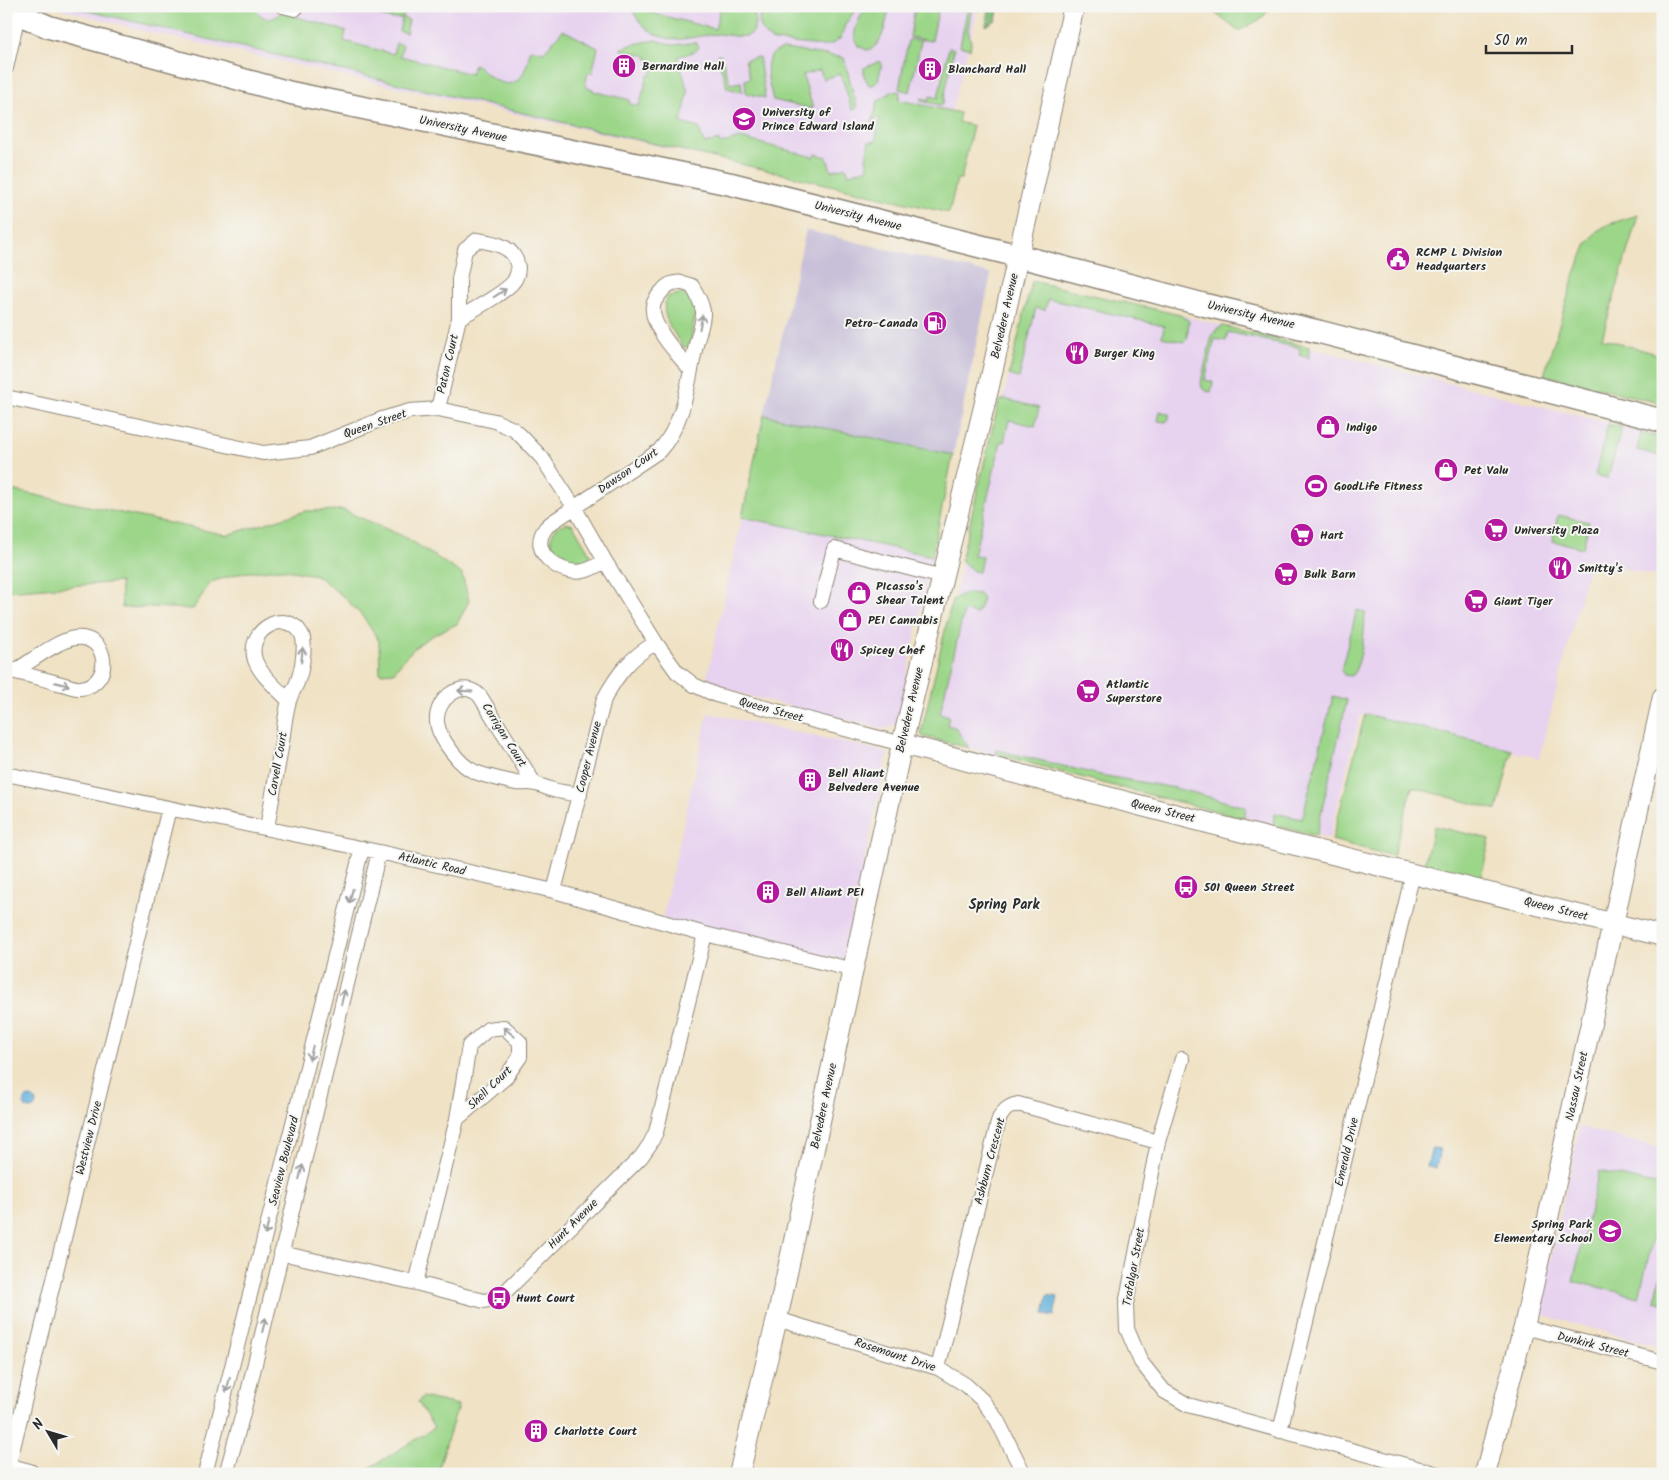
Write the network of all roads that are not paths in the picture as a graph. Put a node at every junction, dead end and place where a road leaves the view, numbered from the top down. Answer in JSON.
{"nodes":[{"id":1,"x":1074,"y":6,"type":"edge"},
{"id":2,"x":16,"y":16,"type":"edge"},
{"id":3,"x":6,"y":68,"type":"edge"},
{"id":4,"x":1019,"y":256,"type":"junction"},
{"id":5,"x":459,"y":318,"type":"junction"},
{"id":6,"x":690,"y":369,"type":"junction"},
{"id":7,"x":6,"y":397,"type":"edge"},
{"id":8,"x":438,"y":409,"type":"junction"},
{"id":9,"x":1663,"y":421,"type":"edge"},
{"id":10,"x":574,"y":507,"type":"junction"},
{"id":11,"x":605,"y":562,"type":"junction"},
{"id":12,"x":942,"y":577,"type":"junction"},
{"id":13,"x":821,"y":601,"type":"dead end"},
{"id":14,"x":656,"y":643,"type":"junction"},
{"id":15,"x":11,"y":670,"type":"edge"},
{"id":16,"x":1663,"y":697,"type":"edge"},
{"id":17,"x":289,"y":701,"type":"junction"},
{"id":18,"x":902,"y":744,"type":"junction"},
{"id":19,"x":6,"y":774,"type":"edge"},
{"id":20,"x":534,"y":783,"type":"junction"},
{"id":21,"x":580,"y":795,"type":"junction"},
{"id":22,"x":169,"y":808,"type":"junction"},
{"id":23,"x":268,"y":828,"type":"junction"},
{"id":24,"x":362,"y":848,"type":"junction"},
{"id":25,"x":379,"y":852,"type":"junction"},
{"id":26,"x":1413,"y":873,"type":"junction"},
{"id":27,"x":554,"y":891,"type":"junction"},
{"id":28,"x":1613,"y":924,"type":"junction"},
{"id":29,"x":705,"y":934,"type":"junction"},
{"id":30,"x":1663,"y":936,"type":"edge"},
{"id":31,"x":854,"y":970,"type":"junction"},
{"id":32,"x":1182,"y":1059,"type":"dead end"},
{"id":33,"x":457,"y":1119,"type":"junction"},
{"id":34,"x":1158,"y":1142,"type":"junction"},
{"id":35,"x":281,"y":1253,"type":"junction"},
{"id":36,"x":416,"y":1283,"type":"junction"},
{"id":37,"x":777,"y":1319,"type":"junction"},
{"id":38,"x":1524,"y":1327,"type":"junction"},
{"id":39,"x":1663,"y":1362,"type":"edge"},
{"id":40,"x":938,"y":1368,"type":"junction"},
{"id":41,"x":1280,"y":1431,"type":"junction"},
{"id":42,"x":7,"y":1468,"type":"edge"},
{"id":43,"x":28,"y":1474,"type":"edge"},
{"id":44,"x":206,"y":1474,"type":"edge"},
{"id":45,"x":226,"y":1474,"type":"edge"},
{"id":46,"x":740,"y":1474,"type":"edge"},
{"id":47,"x":1024,"y":1474,"type":"edge"},
{"id":48,"x":1438,"y":1474,"type":"edge"},
{"id":49,"x":1485,"y":1474,"type":"edge"}],
"edges":[{"from":1,"to":4,"type":"street","name":"Belvedere Avenue"},
{"from":2,"to":3,"type":"street"},
{"from":2,"to":4,"type":"main road","name":"University Avenue"},
{"from":4,"to":9,"type":"main road","name":"University Avenue"},
{"from":4,"to":12,"type":"street","name":"Belvedere Avenue"},
{"from":5,"to":5,"type":"street","name":"Paton Court","one_way":true},
{"from":5,"to":8,"type":"street","name":"Paton Court"},
{"from":6,"to":6,"type":"street","name":"Dawson Court","one_way":true},
{"from":6,"to":10,"type":"street","name":"Dawson Court"},
{"from":7,"to":8,"type":"street","name":"Queen Street"},
{"from":8,"to":10,"type":"street","name":"Queen Street"},
{"from":10,"to":11,"type":"street","name":"Queen Street"},
{"from":10,"to":11,"type":"street","name":"Dawson Court"},
{"from":11,"to":14,"type":"street","name":"Queen Street"},
{"from":12,"to":13,"type":"street"},
{"from":12,"to":18,"type":"street","name":"Belvedere Avenue"},
{"from":14,"to":18,"type":"street","name":"Queen Street"},
{"from":14,"to":21,"type":"street","name":"Cooper Avenue"},
{"from":15,"to":15,"type":"street","one_way":true},
{"from":16,"to":28,"type":"street","name":"Nassau Street"},
{"from":17,"to":17,"type":"street","name":"Carvell Court","one_way":true},
{"from":17,"to":23,"type":"street","name":"Carvell Court"},
{"from":18,"to":26,"type":"street","name":"Queen Street"},
{"from":18,"to":31,"type":"street","name":"Belvedere Avenue"},
{"from":19,"to":22,"type":"street","name":"Atlantic Road"},
{"from":20,"to":20,"type":"street","name":"Corrigan Court","one_way":true},
{"from":20,"to":21,"type":"street","name":"Corrigan Court"},
{"from":21,"to":27,"type":"street","name":"Cooper Avenue"},
{"from":22,"to":23,"type":"street","name":"Atlantic Road"},
{"from":22,"to":42,"type":"street","name":"Westview Drive"},
{"from":23,"to":24,"type":"street","name":"Atlantic Road"},
{"from":24,"to":25,"type":"street","name":"Atlantic Road"},
{"from":24,"to":44,"type":"street","name":"Seaview Boulevard","one_way":true},
{"from":25,"to":27,"type":"street","name":"Atlantic Road"},
{"from":35,"to":25,"type":"street","name":"Seaview Boulevard","one_way":true},
{"from":26,"to":28,"type":"street","name":"Queen Street"},
{"from":26,"to":41,"type":"street","name":"Emerald Drive"},
{"from":27,"to":29,"type":"street","name":"Atlantic Road"},
{"from":28,"to":30,"type":"street","name":"Queen Street"},
{"from":28,"to":38,"type":"street","name":"Nassau Street"},
{"from":29,"to":31,"type":"street","name":"Atlantic Road"},
{"from":29,"to":36,"type":"street","name":"Hunt Avenue"},
{"from":31,"to":37,"type":"street","name":"Belvedere Avenue"},
{"from":32,"to":34,"type":"street","name":"Trafalgar Street"},
{"from":33,"to":33,"type":"street","name":"Shell Court","one_way":true},
{"from":33,"to":36,"type":"street","name":"Shell Court"},
{"from":34,"to":40,"type":"street","name":"Ashburn Crescent"},
{"from":34,"to":41,"type":"street","name":"Trafalgar Street"},
{"from":35,"to":36,"type":"street","name":"Hunt Avenue"},
{"from":45,"to":35,"type":"street","name":"Seaview Boulevard","one_way":true},
{"from":37,"to":40,"type":"street","name":"Rosemount Drive"},
{"from":37,"to":46,"type":"street","name":"Belvedere Avenue"},
{"from":38,"to":39,"type":"street","name":"Dunkirk Street"},
{"from":38,"to":49,"type":"street","name":"Nassau Street"},
{"from":40,"to":47,"type":"street","name":"Rosemount Drive"},
{"from":41,"to":48,"type":"street","name":"Trafalgar Street"},
{"from":42,"to":43,"type":"street"}]}
